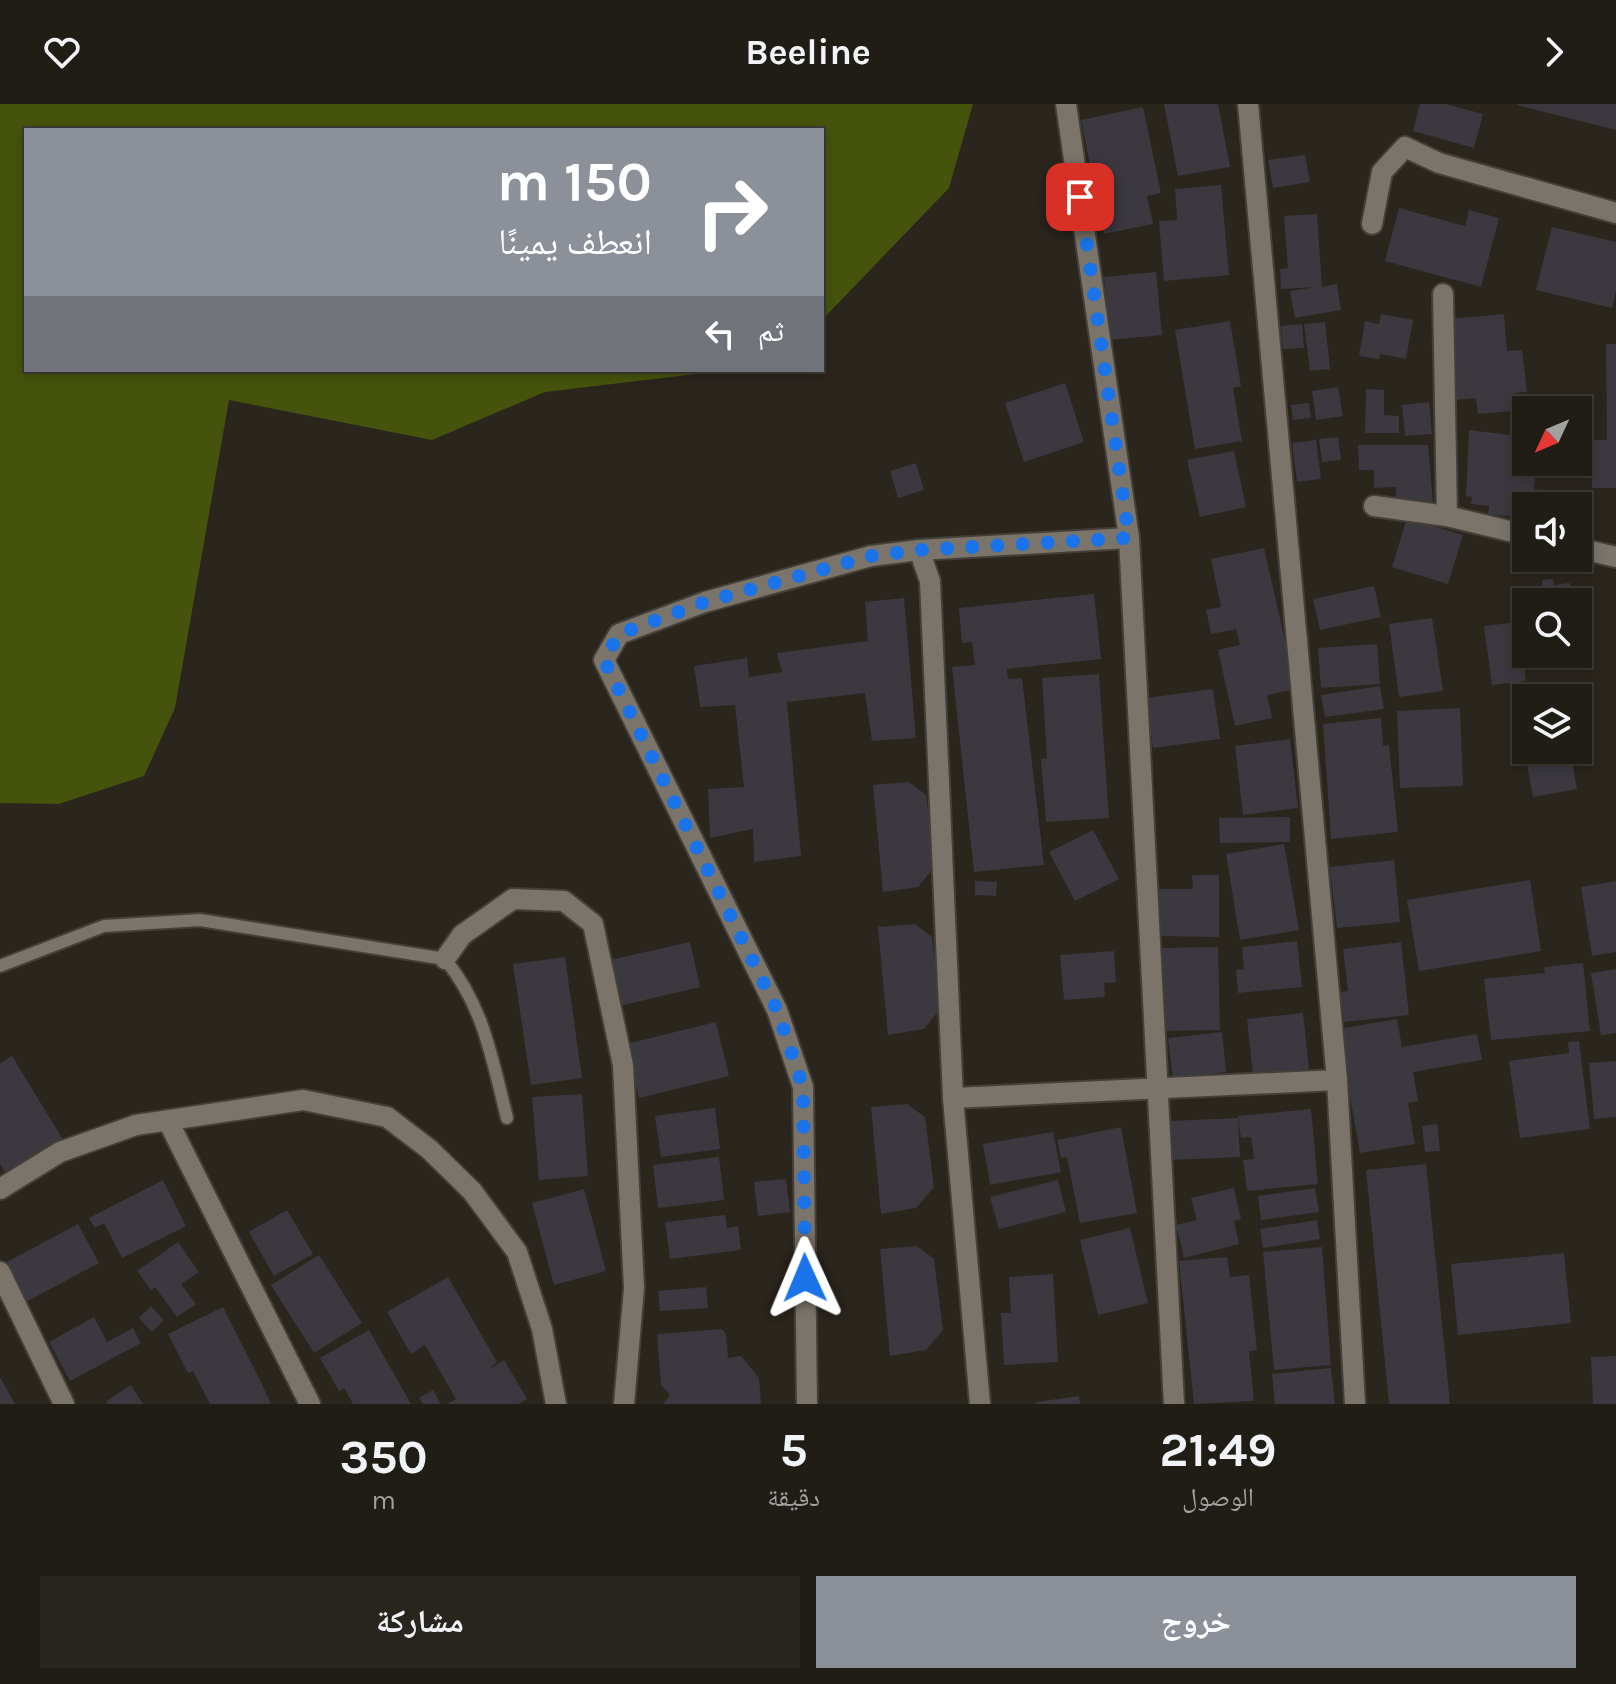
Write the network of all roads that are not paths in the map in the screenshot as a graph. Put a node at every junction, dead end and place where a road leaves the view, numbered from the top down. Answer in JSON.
{"nodes":[{"id":1,"x":1066,"y":104,"type":"edge"},
{"id":2,"x":1248,"y":104,"type":"edge"},
{"id":3,"x":1616,"y":213,"type":"edge"},
{"id":4,"x":1372,"y":224,"type":"dead end"},
{"id":5,"x":1443,"y":294,"type":"dead end"},
{"id":6,"x":1374,"y":506,"type":"dead end"},
{"id":7,"x":1447,"y":516,"type":"junction"},
{"id":8,"x":1512,"y":532,"type":"edge"},
{"id":9,"x":1129,"y":538,"type":"junction"},
{"id":10,"x":919,"y":550,"type":"junction"},
{"id":11,"x":1592,"y":551,"type":"edge"},
{"id":12,"x":1616,"y":557,"type":"edge"},
{"id":13,"x":445,"y":959,"type":"junction"},
{"id":14,"x":0,"y":966,"type":"edge"},
{"id":15,"x":1337,"y":1080,"type":"junction"},
{"id":16,"x":1155,"y":1086,"type":"junction"},
{"id":17,"x":953,"y":1098,"type":"junction"},
{"id":18,"x":507,"y":1118,"type":"dead end"},
{"id":19,"x":168,"y":1121,"type":"junction"},
{"id":20,"x":0,"y":1189,"type":"edge"},
{"id":21,"x":0,"y":1272,"type":"edge"},
{"id":22,"x":64,"y":1404,"type":"edge"},
{"id":23,"x":310,"y":1404,"type":"edge"},
{"id":24,"x":556,"y":1404,"type":"edge"},
{"id":25,"x":624,"y":1404,"type":"edge"},
{"id":26,"x":807,"y":1404,"type":"edge"},
{"id":27,"x":980,"y":1404,"type":"edge"},
{"id":28,"x":1174,"y":1404,"type":"edge"},
{"id":29,"x":1355,"y":1404,"type":"edge"}],
"edges":[{"from":1,"to":9,"type":"street"},
{"from":2,"to":15,"type":"street"},
{"from":3,"to":4,"type":"street"},
{"from":5,"to":7,"type":"street"},
{"from":6,"to":7,"type":"street"},
{"from":7,"to":8,"type":"street"},
{"from":9,"to":10,"type":"street"},
{"from":9,"to":16,"type":"street"},
{"from":10,"to":17,"type":"street"},
{"from":10,"to":26,"type":"street"},
{"from":11,"to":12,"type":"street"},
{"from":13,"to":14,"type":"lane"},
{"from":13,"to":18,"type":"lane"},
{"from":13,"to":25,"type":"street"},
{"from":15,"to":16,"type":"street"},
{"from":15,"to":29,"type":"street"},
{"from":16,"to":17,"type":"street"},
{"from":16,"to":28,"type":"street"},
{"from":17,"to":27,"type":"street"},
{"from":19,"to":20,"type":"street"},
{"from":19,"to":23,"type":"street"},
{"from":19,"to":24,"type":"street"},
{"from":21,"to":22,"type":"street"}]}
